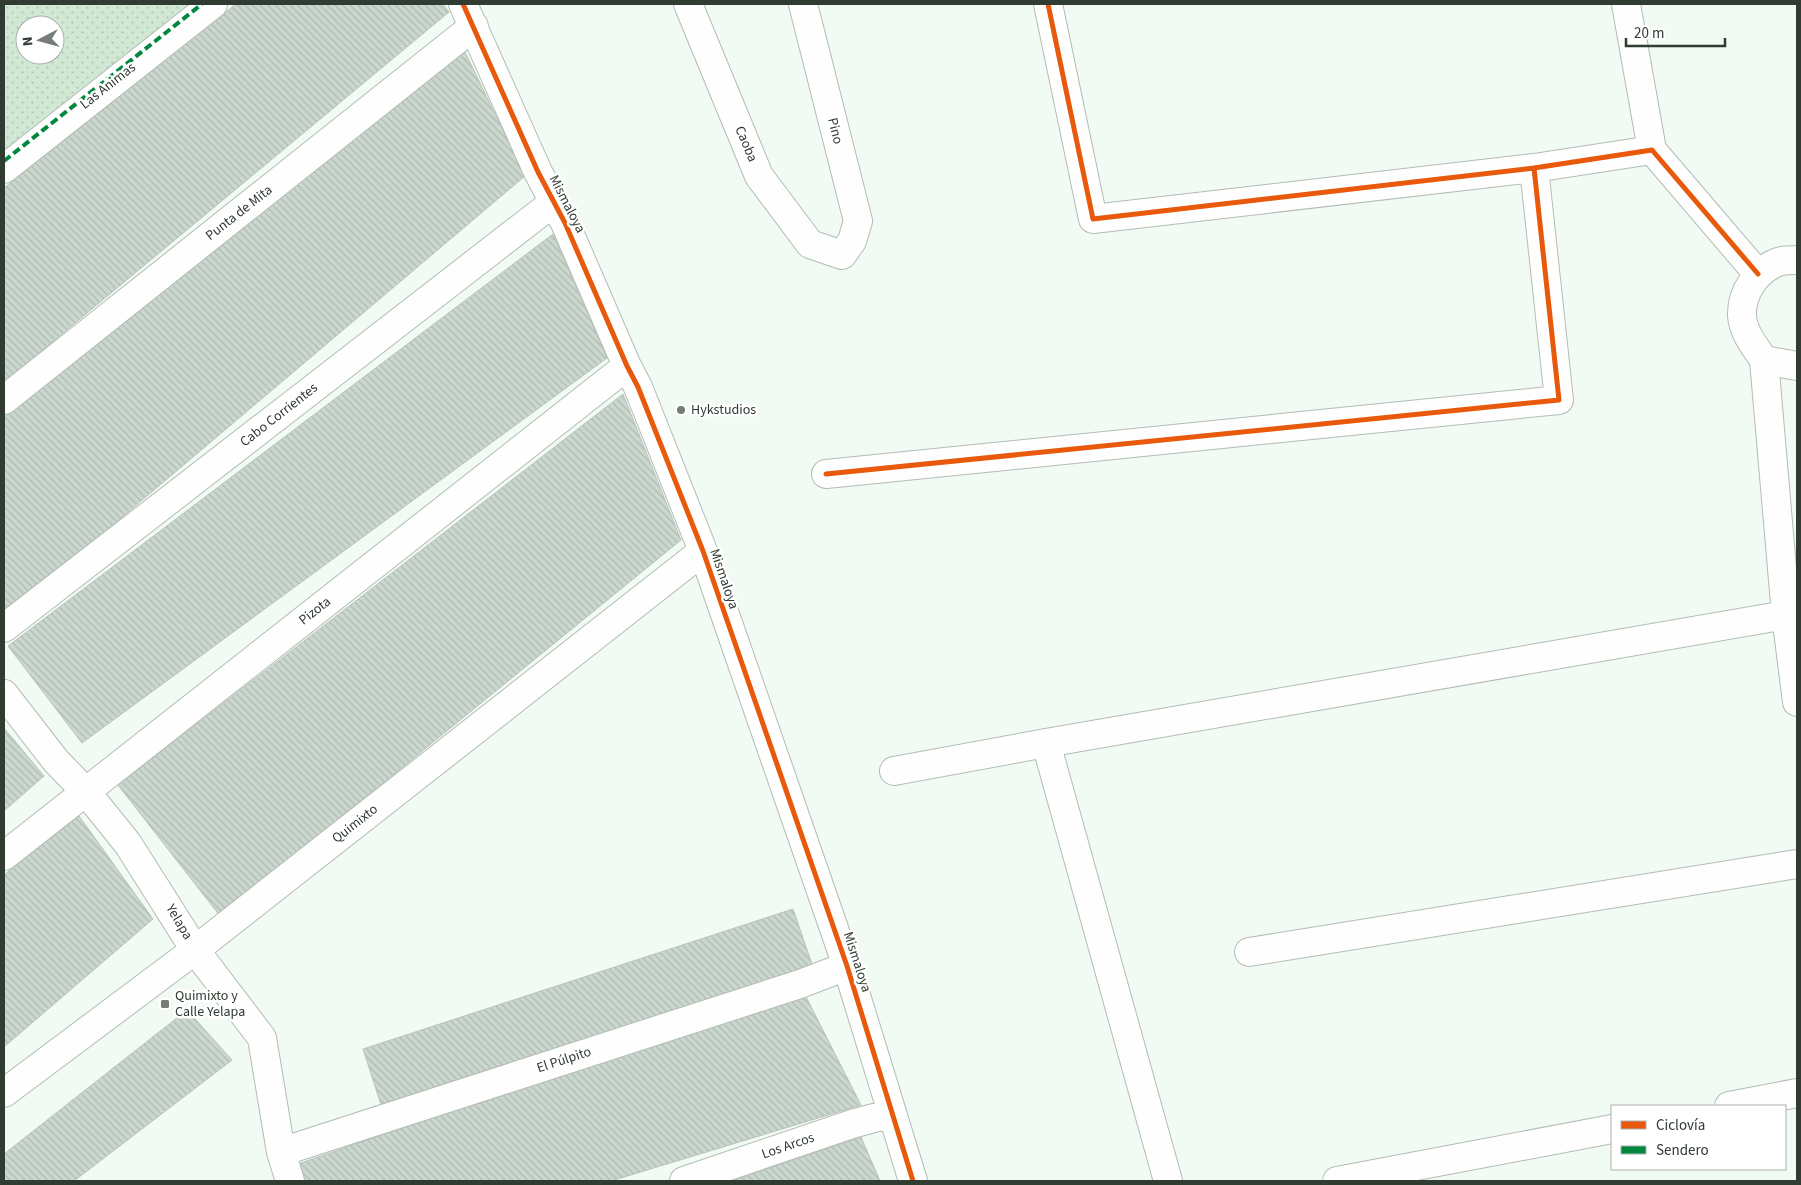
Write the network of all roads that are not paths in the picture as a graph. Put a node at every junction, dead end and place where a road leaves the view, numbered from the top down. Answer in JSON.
{"nodes":[{"id":1,"x":213,"y":4,"type":"edge"},
{"id":2,"x":688,"y":4,"type":"edge"},
{"id":3,"x":803,"y":4,"type":"edge"},
{"id":4,"x":1048,"y":4,"type":"edge"},
{"id":5,"x":1626,"y":4,"type":"edge"},
{"id":6,"x":469,"y":15,"type":"edge"},
{"id":7,"x":1652,"y":150,"type":"junction"},
{"id":8,"x":1534,"y":168,"type":"junction"},
{"id":9,"x":4,"y":169,"type":"edge"},
{"id":10,"x":554,"y":202,"type":"junction"},
{"id":11,"x":842,"y":254,"type":"joint"},
{"id":12,"x":1797,"y":260,"type":"edge"},
{"id":13,"x":1758,"y":274,"type":"junction"},
{"id":14,"x":1764,"y":360,"type":"junction"},
{"id":15,"x":627,"y":366,"type":"junction"},
{"id":16,"x":1797,"y":366,"type":"edge"},
{"id":17,"x":4,"y":400,"type":"edge"},
{"id":18,"x":826,"y":474,"type":"dead end"},
{"id":19,"x":703,"y":552,"type":"junction"},
{"id":20,"x":1792,"y":614,"type":"edge"},
{"id":21,"x":4,"y":628,"type":"edge"},
{"id":22,"x":4,"y":694,"type":"edge"},
{"id":23,"x":1797,"y":702,"type":"edge"},
{"id":24,"x":1046,"y":743,"type":"junction"},
{"id":25,"x":894,"y":770,"type":"dead end"},
{"id":26,"x":87,"y":792,"type":"junction"},
{"id":27,"x":4,"y":856,"type":"edge"},
{"id":28,"x":1797,"y":864,"type":"edge"},
{"id":29,"x":195,"y":950,"type":"junction"},
{"id":30,"x":1249,"y":952,"type":"dead end"},
{"id":31,"x":847,"y":966,"type":"junction"},
{"id":32,"x":4,"y":1092,"type":"edge"},
{"id":33,"x":1797,"y":1093,"type":"edge"},
{"id":34,"x":1734,"y":1105,"type":"edge"},
{"id":35,"x":892,"y":1114,"type":"junction"},
{"id":36,"x":1611,"y":1128,"type":"edge"},
{"id":37,"x":281,"y":1152,"type":"junction"},
{"id":38,"x":290,"y":1181,"type":"edge"},
{"id":39,"x":684,"y":1181,"type":"edge"},
{"id":40,"x":913,"y":1181,"type":"edge"},
{"id":41,"x":1168,"y":1181,"type":"edge"},
{"id":42,"x":1337,"y":1181,"type":"edge"}],
"edges":[{"from":1,"to":9,"type":"street","name":"Las Animas"},
{"from":2,"to":11,"type":"street","name":"Caoba"},
{"from":3,"to":11,"type":"street","name":"Pino"},
{"from":4,"to":8,"type":"street"},
{"from":5,"to":7,"type":"street"},
{"from":6,"to":10,"type":"street","name":"Mismaloya"},
{"from":6,"to":17,"type":"street","name":"Punta de Mita"},
{"from":7,"to":8,"type":"street"},
{"from":7,"to":13,"type":"street"},
{"from":8,"to":18,"type":"street"},
{"from":10,"to":15,"type":"street","name":"Mismaloya"},
{"from":10,"to":21,"type":"street","name":"Cabo Corrientes"},
{"from":12,"to":13,"type":"street"},
{"from":13,"to":14,"type":"street"},
{"from":14,"to":16,"type":"street"},
{"from":14,"to":20,"type":"street"},
{"from":15,"to":19,"type":"street","name":"Mismaloya"},
{"from":15,"to":26,"type":"street","name":"Pizota"},
{"from":19,"to":29,"type":"street","name":"Quimixto"},
{"from":19,"to":31,"type":"street","name":"Mismaloya"},
{"from":20,"to":23,"type":"street"},
{"from":20,"to":24,"type":"street"},
{"from":22,"to":26,"type":"street","name":"Yelapa"},
{"from":24,"to":25,"type":"street"},
{"from":24,"to":41,"type":"street"},
{"from":26,"to":27,"type":"street","name":"Pizota"},
{"from":26,"to":29,"type":"street","name":"Yelapa"},
{"from":28,"to":30,"type":"street"},
{"from":29,"to":32,"type":"street","name":"Quimixto"},
{"from":29,"to":37,"type":"street","name":"Yelapa"},
{"from":31,"to":35,"type":"street","name":"Mismaloya"},
{"from":31,"to":37,"type":"street","name":"El Púlpito"},
{"from":33,"to":34,"type":"street"},
{"from":35,"to":39,"type":"street","name":"Los Arcos"},
{"from":35,"to":40,"type":"street","name":"Mismaloya"},
{"from":36,"to":42,"type":"street"},
{"from":37,"to":38,"type":"street","name":"Yelapa"}]}
